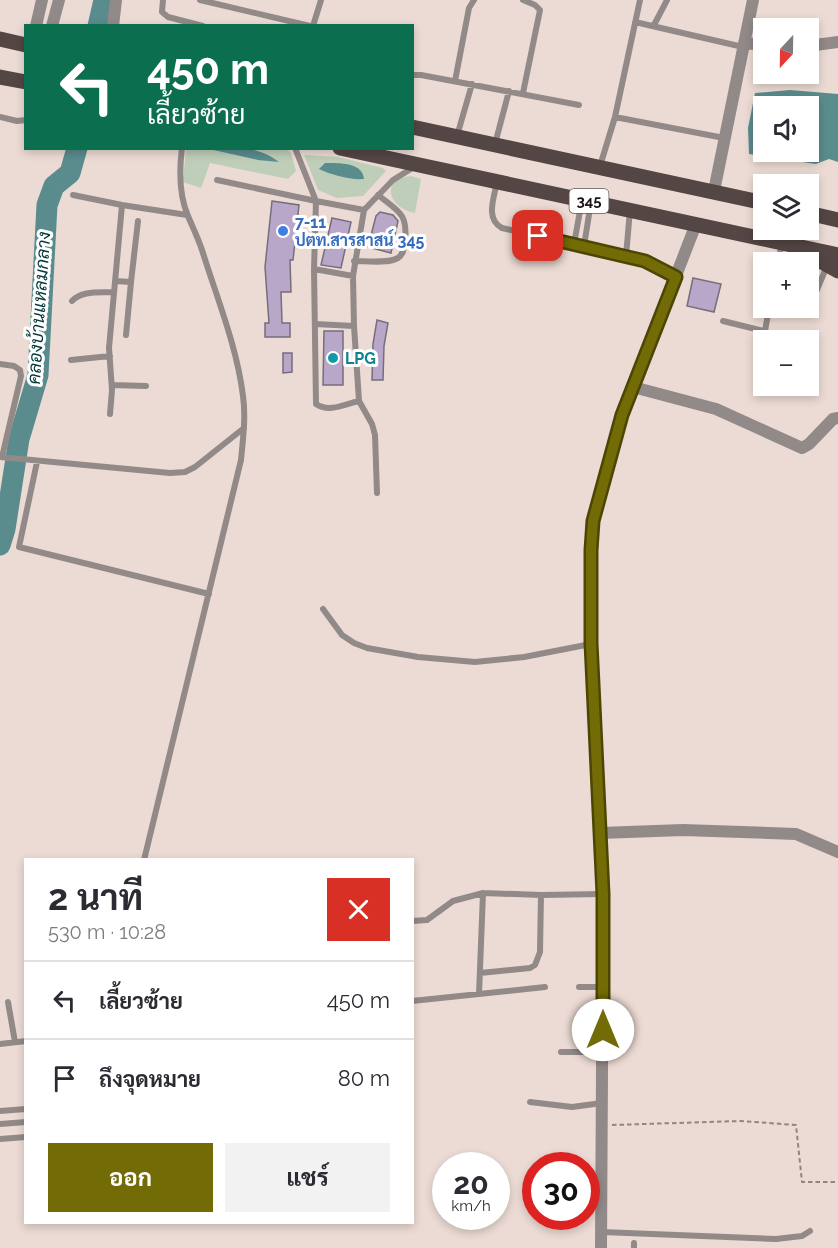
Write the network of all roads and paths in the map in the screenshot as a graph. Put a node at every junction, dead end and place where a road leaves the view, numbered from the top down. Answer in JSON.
{"nodes":[{"id":1,"x":42,"y":0,"type":"edge"},
{"id":2,"x":59,"y":0,"type":"edge"},
{"id":3,"x":116,"y":0,"type":"edge"},
{"id":4,"x":163,"y":0,"type":"edge"},
{"id":5,"x":200,"y":0,"type":"edge"},
{"id":6,"x":321,"y":0,"type":"edge"},
{"id":7,"x":474,"y":0,"type":"edge"},
{"id":8,"x":524,"y":0,"type":"edge"},
{"id":9,"x":640,"y":0,"type":"edge"},
{"id":10,"x":667,"y":0,"type":"edge"},
{"id":11,"x":753,"y":0,"type":"edge"},
{"id":12,"x":635,"y":22,"type":"junction"},
{"id":13,"x":179,"y":23,"type":"edge"},
{"id":14,"x":36,"y":24,"type":"edge"},
{"id":15,"x":53,"y":24,"type":"edge"},
{"id":16,"x":113,"y":24,"type":"edge"},
{"id":17,"x":303,"y":24,"type":"edge"},
{"id":18,"x":313,"y":24,"type":"edge"},
{"id":19,"x":654,"y":25,"type":"junction"},
{"id":20,"x":0,"y":39,"type":"edge"},
{"id":21,"x":838,"y":42,"type":"edge"},
{"id":22,"x":24,"y":45,"type":"edge"},
{"id":23,"x":743,"y":45,"type":"junction"},
{"id":24,"x":753,"y":45,"type":"edge"},
{"id":25,"x":819,"y":45,"type":"edge"},
{"id":26,"x":414,"y":75,"type":"edge"},
{"id":27,"x":0,"y":77,"type":"edge"},
{"id":28,"x":455,"y":81,"type":"junction"},
{"id":29,"x":24,"y":82,"type":"edge"},
{"id":30,"x":472,"y":84,"type":"junction"},
{"id":31,"x":509,"y":91,"type":"junction"},
{"id":32,"x":523,"y":93,"type":"junction"},
{"id":33,"x":579,"y":105,"type":"dead end"},
{"id":34,"x":0,"y":117,"type":"edge"},
{"id":35,"x":615,"y":117,"type":"junction"},
{"id":36,"x":24,"y":120,"type":"edge"},
{"id":37,"x":414,"y":127,"type":"edge"},
{"id":38,"x":457,"y":136,"type":"junction"},
{"id":39,"x":724,"y":138,"type":"junction"},
{"id":40,"x":495,"y":145,"type":"junction"},
{"id":41,"x":182,"y":150,"type":"edge"},
{"id":42,"x":296,"y":150,"type":"edge"},
{"id":43,"x":349,"y":150,"type":"edge"},
{"id":44,"x":417,"y":165,"type":"junction"},
{"id":45,"x":600,"y":166,"type":"junction"},
{"id":46,"x":217,"y":180,"type":"dead end"},
{"id":47,"x":497,"y":181,"type":"junction"},
{"id":48,"x":714,"y":191,"type":"junction"},
{"id":49,"x":73,"y":195,"type":"dead end"},
{"id":50,"x":378,"y":195,"type":"junction"},
{"id":51,"x":587,"y":200,"type":"junction"},
{"id":52,"x":753,"y":200,"type":"edge"},
{"id":53,"x":316,"y":201,"type":"junction"},
{"id":54,"x":122,"y":205,"type":"junction"},
{"id":55,"x":364,"y":210,"type":"junction"},
{"id":56,"x":630,"y":210,"type":"junction"},
{"id":57,"x":187,"y":215,"type":"junction"},
{"id":58,"x":819,"y":216,"type":"edge"},
{"id":59,"x":838,"y":220,"type":"edge"},
{"id":60,"x":138,"y":221,"type":"dead end"},
{"id":61,"x":696,"y":224,"type":"junction"},
{"id":62,"x":573,"y":244,"type":"junction"},
{"id":63,"x":787,"y":244,"type":"junction"},
{"id":64,"x":584,"y":246,"type":"junction"},
{"id":65,"x":783,"y":252,"type":"edge"},
{"id":66,"x":626,"y":256,"type":"junction"},
{"id":67,"x":354,"y":261,"type":"junction"},
{"id":68,"x":834,"y":264,"type":"edge"},
{"id":69,"x":314,"y":269,"type":"junction"},
{"id":70,"x":353,"y":276,"type":"junction"},
{"id":71,"x":676,"y":277,"type":"junction"},
{"id":72,"x":115,"y":281,"type":"junction"},
{"id":73,"x":131,"y":282,"type":"junction"},
{"id":74,"x":819,"y":290,"type":"edge"},
{"id":75,"x":114,"y":292,"type":"junction"},
{"id":76,"x":72,"y":301,"type":"dead end"},
{"id":77,"x":723,"y":321,"type":"dead end"},
{"id":78,"x":315,"y":324,"type":"junction"},
{"id":79,"x":354,"y":326,"type":"junction"},
{"id":80,"x":761,"y":330,"type":"edge"},
{"id":81,"x":126,"y":335,"type":"dead end"},
{"id":82,"x":110,"y":356,"type":"junction"},
{"id":83,"x":71,"y":360,"type":"dead end"},
{"id":84,"x":0,"y":363,"type":"edge"},
{"id":85,"x":112,"y":385,"type":"junction"},
{"id":86,"x":146,"y":386,"type":"dead end"},
{"id":87,"x":633,"y":387,"type":"junction"},
{"id":88,"x":359,"y":401,"type":"junction"},
{"id":89,"x":110,"y":414,"type":"dead end"},
{"id":90,"x":838,"y":418,"type":"edge"},
{"id":91,"x":244,"y":428,"type":"junction"},
{"id":92,"x":3,"y":457,"type":"edge"},
{"id":93,"x":35,"y":461,"type":"junction"},
{"id":94,"x":377,"y":493,"type":"dead end"},
{"id":95,"x":209,"y":594,"type":"junction"},
{"id":96,"x":323,"y":609,"type":"dead end"},
{"id":97,"x":591,"y":643,"type":"junction"},
{"id":98,"x":600,"y":833,"type":"junction"},
{"id":99,"x":838,"y":852,"type":"edge"},
{"id":100,"x":144,"y":858,"type":"edge"},
{"id":101,"x":483,"y":893,"type":"junction"},
{"id":102,"x":603,"y":894,"type":"junction"},
{"id":103,"x":541,"y":895,"type":"junction"},
{"id":104,"x":414,"y":921,"type":"edge"},
{"id":105,"x":480,"y":973,"type":"junction"},
{"id":106,"x":545,"y":987,"type":"dead end"},
{"id":107,"x":579,"y":987,"type":"dead end"},
{"id":108,"x":603,"y":987,"type":"junction"},
{"id":109,"x":480,"y":994,"type":"junction"},
{"id":110,"x":414,"y":1001,"type":"edge"},
{"id":111,"x":8,"y":1002,"type":"dead end"},
{"id":112,"x":24,"y":1041,"type":"edge"},
{"id":113,"x":15,"y":1042,"type":"junction"},
{"id":114,"x":0,"y":1044,"type":"edge"},
{"id":115,"x":561,"y":1052,"type":"dead end"},
{"id":116,"x":603,"y":1052,"type":"junction"},
{"id":117,"x":530,"y":1102,"type":"dead end"},
{"id":118,"x":602,"y":1103,"type":"junction"},
{"id":119,"x":24,"y":1109,"type":"edge"},
{"id":120,"x":0,"y":1111,"type":"edge"},
{"id":121,"x":24,"y":1122,"type":"edge"},
{"id":122,"x":0,"y":1124,"type":"edge"},
{"id":123,"x":603,"y":1125,"type":"junction"},
{"id":124,"x":24,"y":1137,"type":"edge"},
{"id":125,"x":0,"y":1139,"type":"edge"},
{"id":126,"x":838,"y":1182,"type":"edge"},
{"id":127,"x":810,"y":1231,"type":"dead end"},
{"id":128,"x":602,"y":1232,"type":"junction"},
{"id":129,"x":602,"y":1248,"type":"edge"}],
"edges":[{"from":1,"to":14,"type":"street"},
{"from":2,"to":15,"type":"street"},
{"from":3,"to":16,"type":"street"},
{"from":4,"to":13,"type":"lane"},
{"from":5,"to":17,"type":"lane"},
{"from":6,"to":18,"type":"lane"},
{"from":7,"to":28,"type":"lane"},
{"from":8,"to":32,"type":"lane"},
{"from":9,"to":12,"type":"lane"},
{"from":10,"to":19,"type":"lane"},
{"from":11,"to":23,"type":"street"},
{"from":12,"to":19,"type":"lane"},
{"from":12,"to":35,"type":"lane"},
{"from":19,"to":23,"type":"lane"},
{"from":20,"to":22,"type":"main road"},
{"from":21,"to":25,"type":"street"},
{"from":23,"to":24,"type":"street"},
{"from":23,"to":39,"type":"street"},
{"from":26,"to":28,"type":"lane"},
{"from":27,"to":29,"type":"main road"},
{"from":28,"to":30,"type":"lane"},
{"from":30,"to":31,"type":"lane"},
{"from":30,"to":38,"type":"lane"},
{"from":31,"to":32,"type":"lane"},
{"from":31,"to":40,"type":"lane"},
{"from":32,"to":33,"type":"lane"},
{"from":34,"to":36,"type":"lane"},
{"from":35,"to":39,"type":"lane"},
{"from":35,"to":45,"type":"lane"},
{"from":37,"to":38,"type":"main road","number":"345"},
{"from":38,"to":40,"type":"main road","number":"345"},
{"from":39,"to":48,"type":"street"},
{"from":40,"to":45,"type":"main road","number":"345"},
{"from":41,"to":57,"type":"lane"},
{"from":42,"to":53,"type":"lane"},
{"from":43,"to":44,"type":"main road","number":"345"},
{"from":44,"to":47,"type":"main road","number":"345"},
{"from":44,"to":50,"type":"lane"},
{"from":45,"to":48,"type":"main road","number":"345"},
{"from":46,"to":53,"type":"lane"},
{"from":47,"to":51,"type":"main road","number":"345"},
{"from":47,"to":62,"type":"lane"},
{"from":48,"to":52,"type":"main road","number":"345"},
{"from":49,"to":54,"type":"lane"},
{"from":50,"to":55,"type":"lane"},
{"from":50,"to":67,"type":"lane"},
{"from":51,"to":56,"type":"main road","number":"345"},
{"from":51,"to":62,"type":"lane"},
{"from":51,"to":64,"type":"lane"},
{"from":53,"to":55,"type":"lane"},
{"from":53,"to":69,"type":"lane"},
{"from":54,"to":57,"type":"lane"},
{"from":54,"to":72,"type":"lane"},
{"from":55,"to":67,"type":"lane"},
{"from":56,"to":61,"type":"main road","number":"345"},
{"from":56,"to":66,"type":"lane"},
{"from":57,"to":91,"type":"lane"},
{"from":58,"to":59,"type":"main road"},
{"from":60,"to":73,"type":"lane"},
{"from":61,"to":63,"type":"main road","number":"345"},
{"from":61,"to":71,"type":"street"},
{"from":62,"to":64,"type":"lane"},
{"from":63,"to":65,"type":"lane"},
{"from":63,"to":68,"type":"main road","number":"345"},
{"from":64,"to":66,"type":"lane"},
{"from":66,"to":71,"type":"lane"},
{"from":67,"to":70,"type":"lane"},
{"from":68,"to":74,"type":"lane"},
{"from":69,"to":70,"type":"lane"},
{"from":69,"to":78,"type":"lane"},
{"from":70,"to":79,"type":"lane"},
{"from":71,"to":87,"type":"street"},
{"from":72,"to":73,"type":"lane"},
{"from":72,"to":75,"type":"lane"},
{"from":73,"to":81,"type":"lane"},
{"from":75,"to":76,"type":"lane"},
{"from":75,"to":82,"type":"lane"},
{"from":77,"to":80,"type":"lane"},
{"from":78,"to":79,"type":"lane"},
{"from":78,"to":88,"type":"lane"},
{"from":79,"to":88,"type":"lane"},
{"from":82,"to":83,"type":"lane"},
{"from":82,"to":85,"type":"lane"},
{"from":84,"to":92,"type":"lane"},
{"from":85,"to":86,"type":"lane"},
{"from":85,"to":89,"type":"lane"},
{"from":87,"to":90,"type":"street"},
{"from":87,"to":97,"type":"street"},
{"from":88,"to":94,"type":"lane"},
{"from":91,"to":93,"type":"lane"},
{"from":91,"to":95,"type":"lane"},
{"from":92,"to":93,"type":"lane"},
{"from":93,"to":95,"type":"lane"},
{"from":95,"to":100,"type":"lane"},
{"from":96,"to":97,"type":"lane"},
{"from":97,"to":98,"type":"street"},
{"from":98,"to":99,"type":"street"},
{"from":98,"to":102,"type":"street"},
{"from":101,"to":103,"type":"lane"},
{"from":101,"to":104,"type":"lane"},
{"from":101,"to":105,"type":"lane"},
{"from":102,"to":103,"type":"lane"},
{"from":102,"to":108,"type":"street"},
{"from":103,"to":105,"type":"lane"},
{"from":105,"to":109,"type":"lane"},
{"from":106,"to":109,"type":"lane"},
{"from":107,"to":108,"type":"lane"},
{"from":108,"to":116,"type":"street"},
{"from":109,"to":110,"type":"lane"},
{"from":111,"to":113,"type":"lane"},
{"from":112,"to":113,"type":"lane"},
{"from":113,"to":114,"type":"lane"},
{"from":115,"to":116,"type":"lane"},
{"from":116,"to":118,"type":"street"},
{"from":117,"to":118,"type":"lane"},
{"from":118,"to":123,"type":"street"},
{"from":119,"to":120,"type":"lane"},
{"from":121,"to":122,"type":"lane"},
{"from":123,"to":126,"type":"path"},
{"from":123,"to":128,"type":"street"},
{"from":124,"to":125,"type":"lane"},
{"from":127,"to":128,"type":"lane"},
{"from":128,"to":129,"type":"street"}]}
